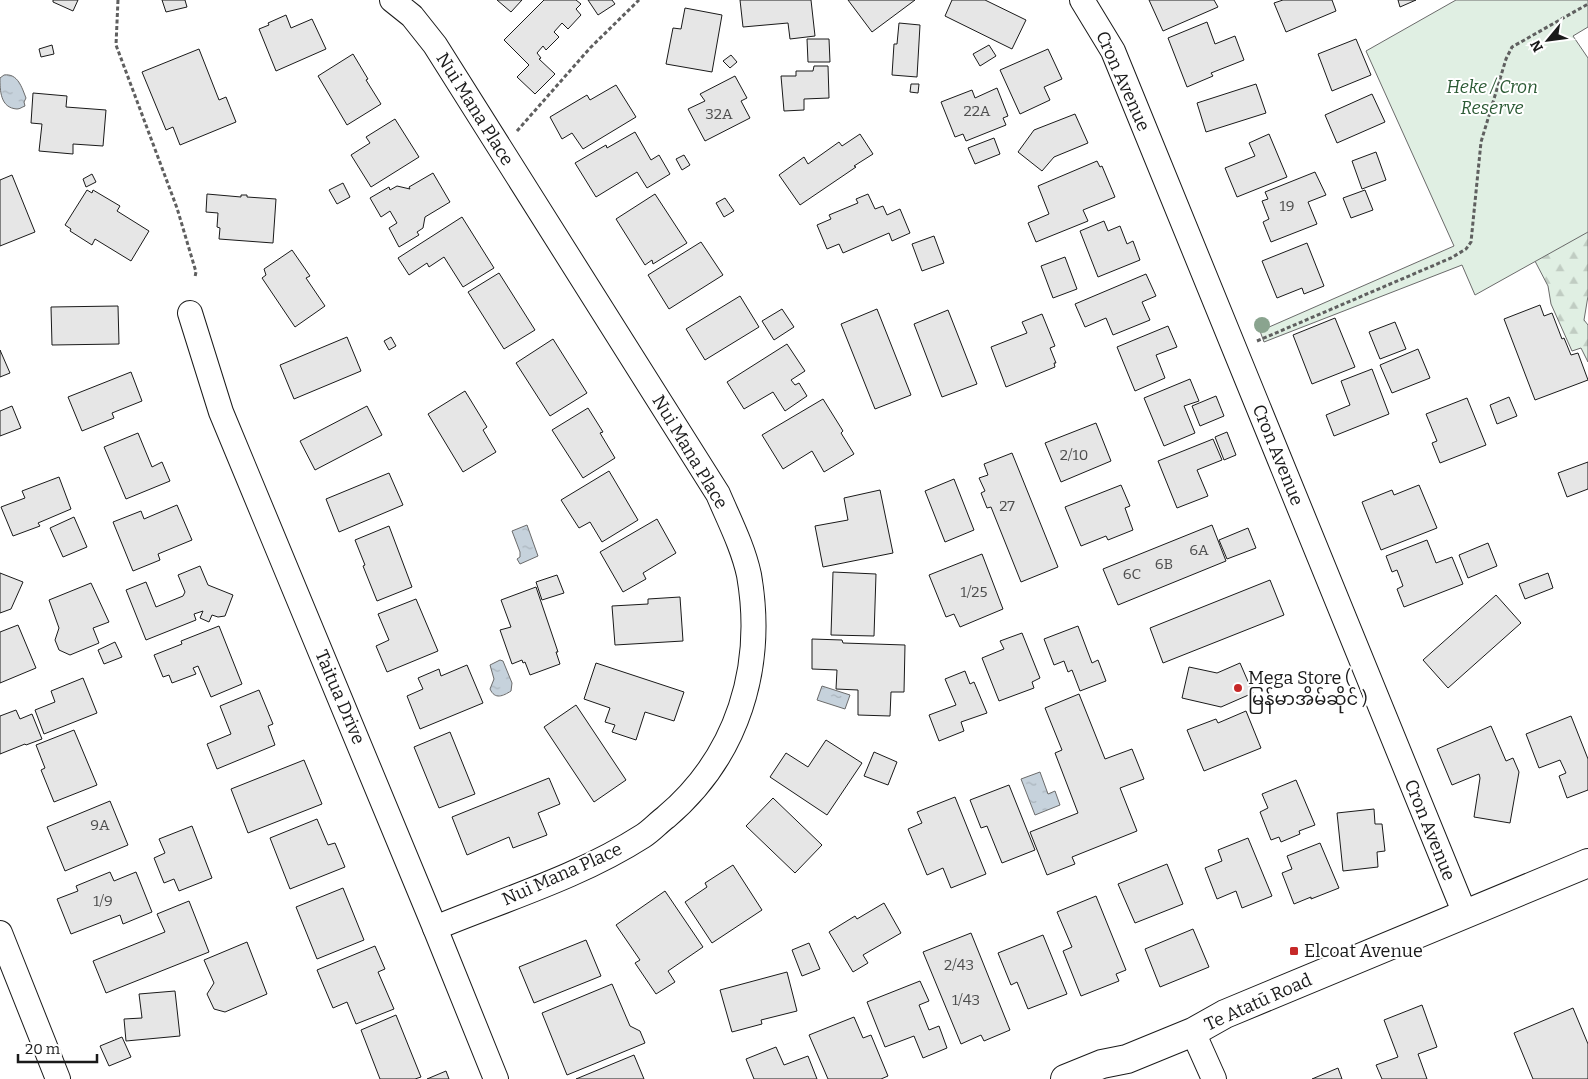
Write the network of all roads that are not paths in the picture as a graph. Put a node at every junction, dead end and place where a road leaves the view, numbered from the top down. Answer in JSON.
{"nodes":[{"id":1,"x":392,"y":0,"type":"edge"},
{"id":2,"x":1082,"y":0,"type":"edge"},
{"id":3,"x":190,"y":313,"type":"dead end"},
{"id":4,"x":1588,"y":863,"type":"edge"},
{"id":5,"x":1464,"y":914,"type":"junction"},
{"id":6,"x":435,"y":928,"type":"junction"},
{"id":7,"x":0,"y":933,"type":"edge"},
{"id":8,"x":1193,"y":1032,"type":"junction"},
{"id":9,"x":58,"y":1079,"type":"edge"},
{"id":10,"x":496,"y":1079,"type":"edge"},
{"id":11,"x":1065,"y":1079,"type":"edge"},
{"id":12,"x":1214,"y":1079,"type":"edge"}],
"edges":[{"from":1,"to":6,"type":"street","name":"Nui Mana Place"},
{"from":2,"to":5,"type":"street","name":"Cron Avenue"},
{"from":3,"to":6,"type":"street","name":"Taitua Drive"},
{"from":4,"to":5,"type":"main road","name":"Te Atatū Road"},
{"from":5,"to":8,"type":"main road","name":"Te Atatū Road"},
{"from":6,"to":10,"type":"street","name":"Taitua Drive"},
{"from":7,"to":9,"type":"street"},
{"from":8,"to":11,"type":"main road","name":"Te Atatū Road"},
{"from":8,"to":12,"type":"street"}]}
